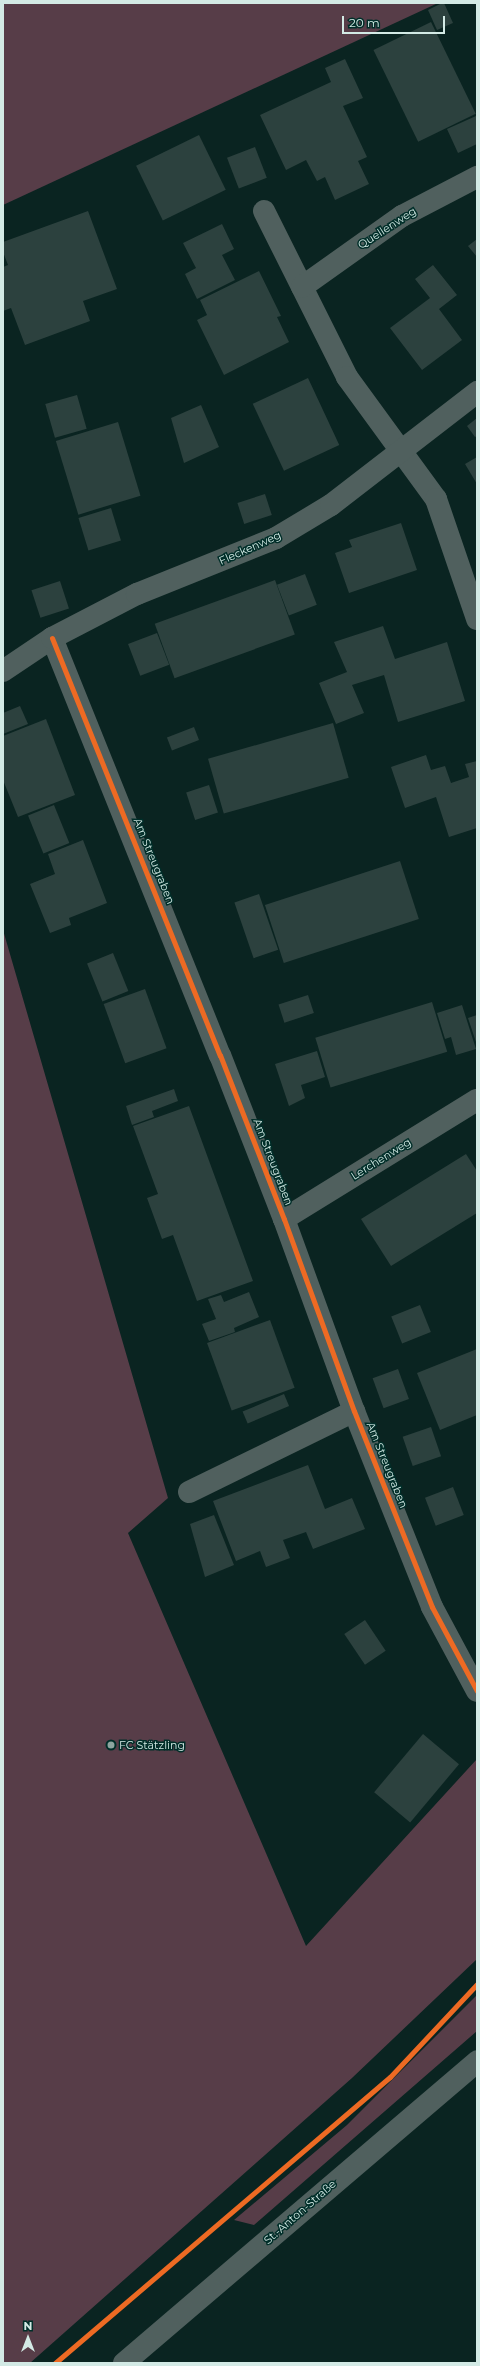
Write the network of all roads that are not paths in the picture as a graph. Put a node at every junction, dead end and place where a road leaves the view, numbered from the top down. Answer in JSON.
{"nodes":[{"id":1,"x":477,"y":177,"type":"edge"},
{"id":2,"x":264,"y":211,"type":"dead end"},
{"id":3,"x":302,"y":287,"type":"junction"},
{"id":4,"x":477,"y":392,"type":"edge"},
{"id":5,"x":401,"y":452,"type":"junction"},
{"id":6,"x":477,"y":619,"type":"edge"},
{"id":7,"x":52,"y":638,"type":"junction"},
{"id":8,"x":3,"y":671,"type":"edge"},
{"id":9,"x":477,"y":1100,"type":"edge"},
{"id":10,"x":284,"y":1219,"type":"junction"},
{"id":11,"x":354,"y":1411,"type":"junction"},
{"id":12,"x":189,"y":1492,"type":"dead end"},
{"id":13,"x":477,"y":1691,"type":"edge"},
{"id":14,"x":477,"y":2061,"type":"edge"},
{"id":15,"x":124,"y":2363,"type":"edge"}],
"edges":[{"from":1,"to":3,"type":"street","name":"Quellenweg"},
{"from":2,"to":3,"type":"street"},
{"from":3,"to":5,"type":"street"},
{"from":4,"to":5,"type":"street","name":"Fleckenweg"},
{"from":5,"to":6,"type":"street"},
{"from":5,"to":7,"type":"street","name":"Fleckenweg"},
{"from":7,"to":8,"type":"street","name":"Fleckenweg"},
{"from":7,"to":10,"type":"street","name":"Am Streugraben"},
{"from":9,"to":10,"type":"street","name":"Lerchenweg"},
{"from":10,"to":11,"type":"street","name":"Am Streugraben"},
{"from":11,"to":12,"type":"street"},
{"from":11,"to":13,"type":"street","name":"Am Streugraben"},
{"from":14,"to":15,"type":"street","name":"St.-Anton-Straße"}]}
